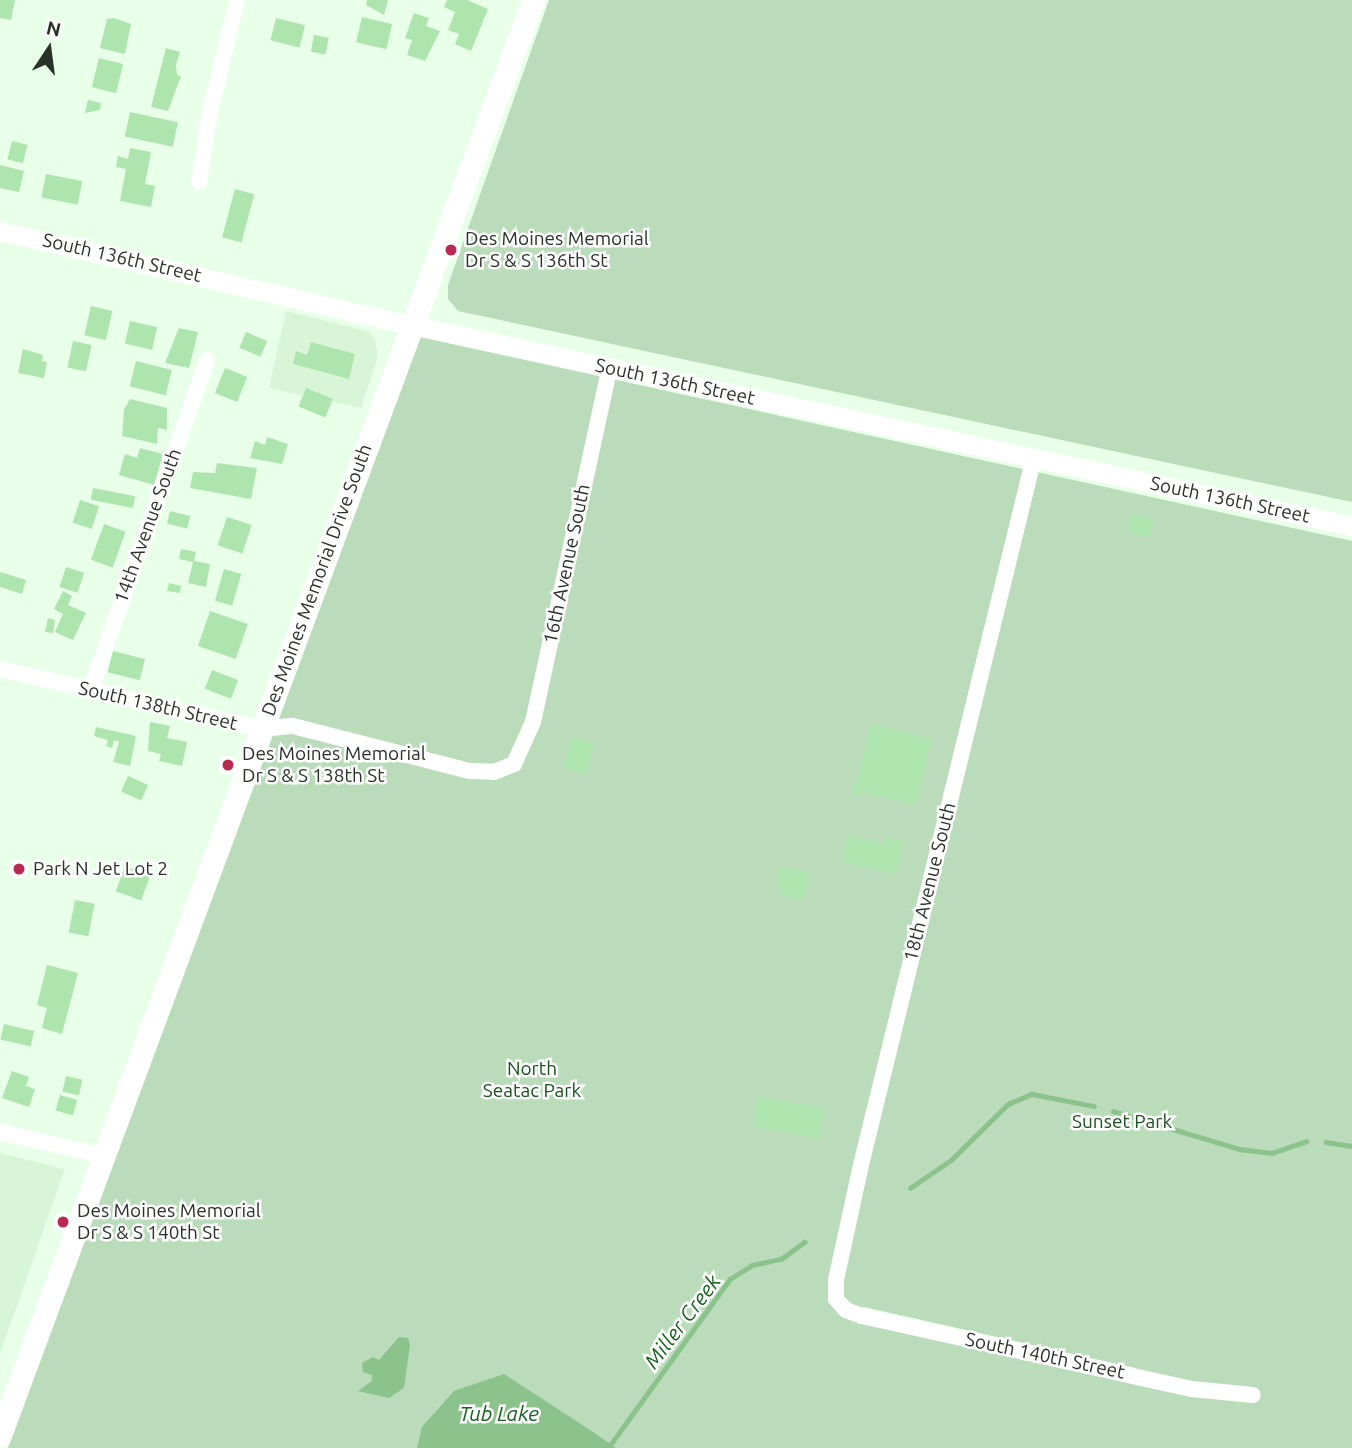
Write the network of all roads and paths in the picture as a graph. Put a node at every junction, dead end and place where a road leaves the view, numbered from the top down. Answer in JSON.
{"nodes":[{"id":1,"x":237,"y":0,"type":"edge"},
{"id":2,"x":533,"y":0,"type":"edge"},
{"id":3,"x":199,"y":182,"type":"dead end"},
{"id":4,"x":0,"y":231,"type":"edge"},
{"id":5,"x":412,"y":325,"type":"junction"},
{"id":6,"x":207,"y":360,"type":"dead end"},
{"id":7,"x":610,"y":367,"type":"junction"},
{"id":8,"x":1034,"y":457,"type":"junction"},
{"id":9,"x":1352,"y":526,"type":"edge"},
{"id":10,"x":0,"y":669,"type":"edge"},
{"id":11,"x":90,"y":691,"type":"junction"},
{"id":12,"x":262,"y":729,"type":"junction"},
{"id":13,"x":519,"y":758,"type":"joint"},
{"id":14,"x":0,"y":1132,"type":"edge"},
{"id":15,"x":103,"y":1156,"type":"junction"},
{"id":16,"x":840,"y":1306,"type":"joint"},
{"id":17,"x":1253,"y":1395,"type":"dead end"},
{"id":18,"x":0,"y":1435,"type":"edge"}],
"edges":[{"from":1,"to":3,"type":"street"},
{"from":2,"to":5,"type":"main road","name":"Des Moines Memorial Drive South"},
{"from":4,"to":5,"type":"street","name":"South 136th Street"},
{"from":5,"to":7,"type":"street","name":"South 136th Street"},
{"from":5,"to":12,"type":"main road","name":"Des Moines Memorial Drive South"},
{"from":6,"to":11,"type":"street","name":"14th Avenue South"},
{"from":7,"to":8,"type":"street","name":"South 136th Street"},
{"from":7,"to":13,"type":"street","name":"16th Avenue South"},
{"from":8,"to":9,"type":"street","name":"South 136th Street"},
{"from":8,"to":16,"type":"street","name":"18th Avenue South"},
{"from":10,"to":11,"type":"street","name":"South 138th Street"},
{"from":11,"to":12,"type":"street","name":"South 138th Street"},
{"from":12,"to":13,"type":"street","name":"South 138th Street"},
{"from":12,"to":15,"type":"main road","name":"Des Moines Memorial Drive South"},
{"from":14,"to":15,"type":"street"},
{"from":15,"to":18,"type":"main road","name":"Des Moines Memorial Drive South"},
{"from":16,"to":17,"type":"street","name":"South 140th Street"}]}
